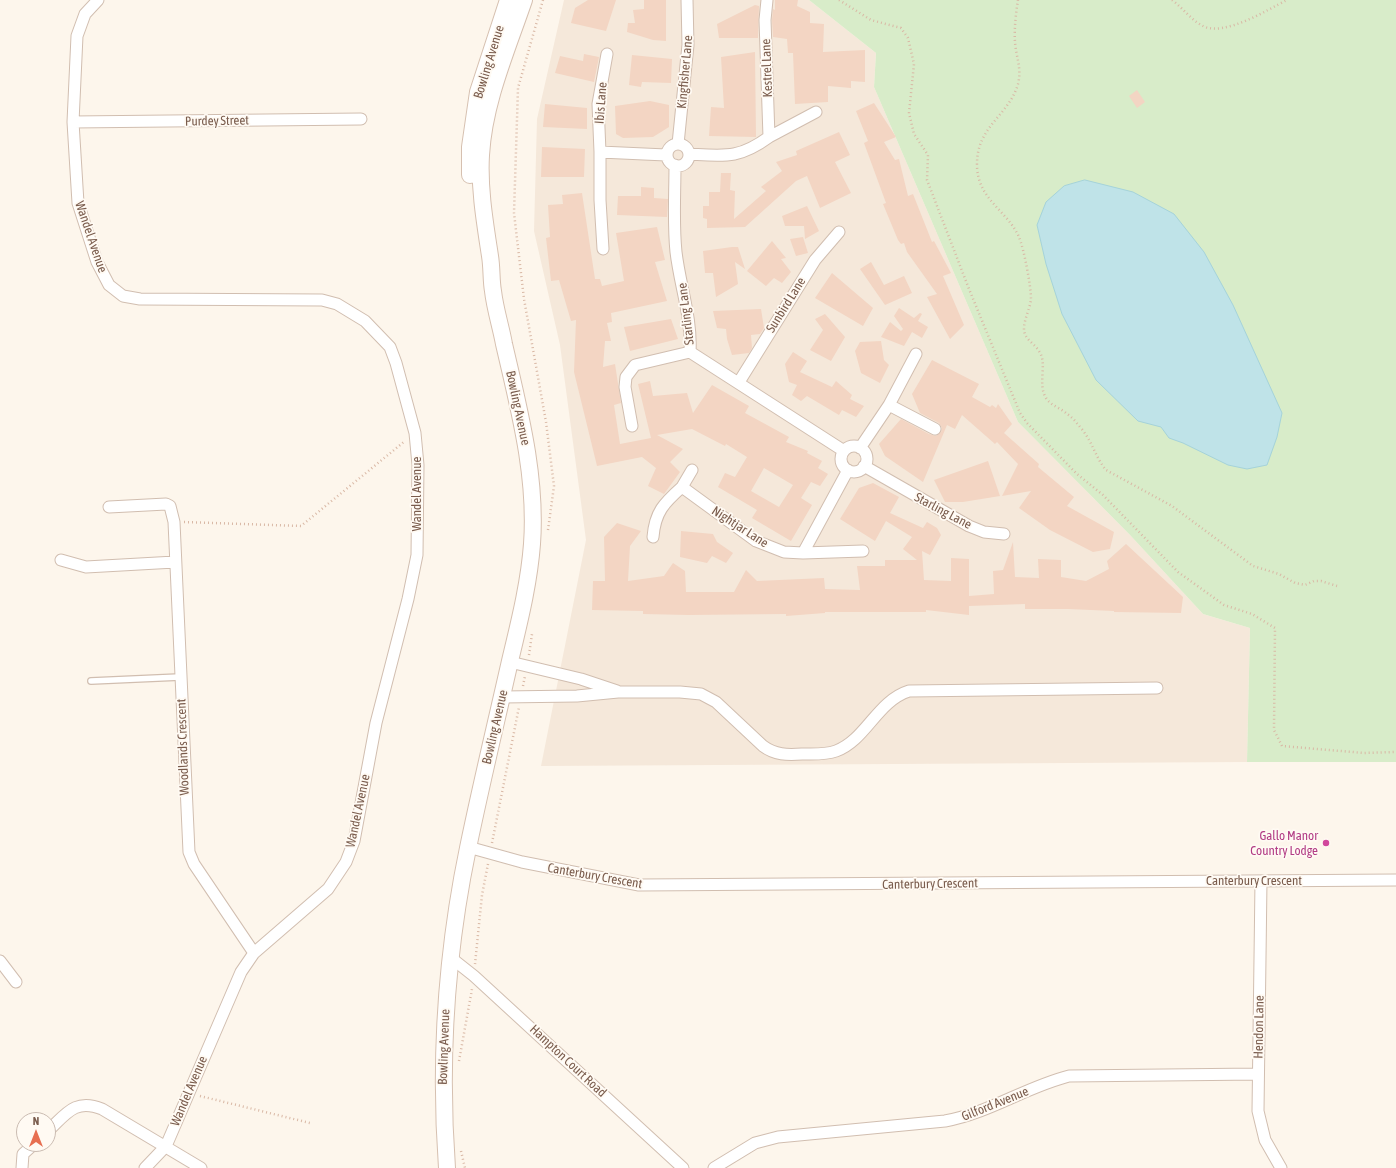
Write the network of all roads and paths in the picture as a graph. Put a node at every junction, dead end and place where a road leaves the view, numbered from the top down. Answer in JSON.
{"nodes":[{"id":1,"x":98,"y":0,"type":"edge"},
{"id":2,"x":508,"y":0,"type":"edge"},
{"id":3,"x":524,"y":0,"type":"edge"},
{"id":4,"x":687,"y":0,"type":"edge"},
{"id":5,"x":767,"y":0,"type":"edge"},
{"id":6,"x":839,"y":0,"type":"edge"},
{"id":7,"x":1018,"y":0,"type":"edge"},
{"id":8,"x":1172,"y":0,"type":"edge"},
{"id":9,"x":1287,"y":0,"type":"edge"},
{"id":10,"x":607,"y":54,"type":"dead end"},
{"id":11,"x":816,"y":112,"type":"dead end"},
{"id":12,"x":361,"y":119,"type":"dead end"},
{"id":13,"x":73,"y":122,"type":"junction"},
{"id":14,"x":769,"y":137,"type":"junction"},
{"id":15,"x":678,"y":144,"type":"junction"},
{"id":16,"x":600,"y":152,"type":"junction"},
{"id":17,"x":689,"y":154,"type":"junction"},
{"id":18,"x":666,"y":155,"type":"junction"},
{"id":19,"x":675,"y":166,"type":"junction"},
{"id":20,"x":839,"y":232,"type":"dead end"},
{"id":21,"x":603,"y":249,"type":"dead end"},
{"id":22,"x":492,"y":290,"type":"junction"},
{"id":23,"x":690,"y":352,"type":"junction"},
{"id":24,"x":916,"y":354,"type":"dead end"},
{"id":25,"x":739,"y":382,"type":"junction"},
{"id":26,"x":889,"y":405,"type":"junction"},
{"id":27,"x":632,"y":426,"type":"dead end"},
{"id":28,"x":935,"y":429,"type":"dead end"},
{"id":29,"x":415,"y":433,"type":"junction"},
{"id":30,"x":860,"y":448,"type":"junction"},
{"id":31,"x":844,"y":451,"type":"junction"},
{"id":32,"x":864,"y":466,"type":"junction"},
{"id":33,"x":692,"y":470,"type":"dead end"},
{"id":34,"x":848,"y":470,"type":"junction"},
{"id":35,"x":682,"y":487,"type":"junction"},
{"id":36,"x":109,"y":507,"type":"dead end"},
{"id":37,"x":174,"y":522,"type":"junction"},
{"id":38,"x":1004,"y":534,"type":"dead end"},
{"id":39,"x":654,"y":537,"type":"dead end"},
{"id":40,"x":863,"y":551,"type":"dead end"},
{"id":41,"x":803,"y":553,"type":"junction"},
{"id":42,"x":61,"y":560,"type":"dead end"},
{"id":43,"x":176,"y":562,"type":"junction"},
{"id":44,"x":1338,"y":586,"type":"dead end"},
{"id":45,"x":510,"y":662,"type":"junction"},
{"id":46,"x":180,"y":677,"type":"junction"},
{"id":47,"x":91,"y":681,"type":"dead end"},
{"id":48,"x":1157,"y":688,"type":"dead end"},
{"id":49,"x":618,"y":692,"type":"junction"},
{"id":50,"x":502,"y":697,"type":"junction"},
{"id":51,"x":1396,"y":752,"type":"edge"},
{"id":52,"x":468,"y":848,"type":"junction"},
{"id":53,"x":1396,"y":880,"type":"edge"},
{"id":54,"x":1261,"y":881,"type":"junction"},
{"id":55,"x":254,"y":953,"type":"junction"},
{"id":56,"x":450,"y":957,"type":"junction"},
{"id":57,"x":0,"y":961,"type":"edge"},
{"id":58,"x":16,"y":982,"type":"dead end"},
{"id":59,"x":1258,"y":1074,"type":"junction"},
{"id":60,"x":188,"y":1093,"type":"junction"},
{"id":61,"x":310,"y":1123,"type":"dead end"},
{"id":62,"x":56,"y":1124,"type":"edge"},
{"id":63,"x":166,"y":1146,"type":"junction"},
{"id":64,"x":25,"y":1152,"type":"edge"},
{"id":65,"x":22,"y":1168,"type":"edge"},
{"id":66,"x":144,"y":1168,"type":"edge"},
{"id":67,"x":201,"y":1168,"type":"edge"},
{"id":68,"x":447,"y":1168,"type":"edge"},
{"id":69,"x":684,"y":1168,"type":"edge"},
{"id":70,"x":714,"y":1168,"type":"edge"},
{"id":71,"x":1282,"y":1168,"type":"edge"}],
"edges":[{"from":1,"to":13,"type":"street","name":"Wandel Avenue"},
{"from":2,"to":22,"type":"main road","name":"Bowling Avenue"},
{"from":3,"to":22,"type":"main road","name":"Bowling Avenue"},
{"from":4,"to":15,"type":"street","name":"Kingfisher Lane"},
{"from":5,"to":14,"type":"street","name":"Kestrel Lane"},
{"from":6,"to":51,"type":"path"},
{"from":7,"to":44,"type":"path"},
{"from":8,"to":9,"type":"path"},
{"from":10,"to":16,"type":"street","name":"Ibis Lane"},
{"from":11,"to":14,"type":"street"},
{"from":12,"to":13,"type":"street","name":"Purdey Street"},
{"from":13,"to":29,"type":"street","name":"Wandel Avenue"},
{"from":14,"to":17,"type":"street"},
{"from":15,"to":17,"type":"street"},
{"from":15,"to":18,"type":"street"},
{"from":16,"to":18,"type":"street"},
{"from":16,"to":21,"type":"street","name":"Ibis Lane"},
{"from":17,"to":19,"type":"street"},
{"from":18,"to":19,"type":"street"},
{"from":19,"to":23,"type":"street","name":"Starling Lane"},
{"from":20,"to":25,"type":"street","name":"Sunbird Lane"},
{"from":22,"to":45,"type":"main road","name":"Bowling Avenue"},
{"from":23,"to":25,"type":"street","name":"Starling Lane"},
{"from":23,"to":27,"type":"street"},
{"from":24,"to":26,"type":"street"},
{"from":25,"to":31,"type":"street","name":"Starling Lane"},
{"from":26,"to":28,"type":"street"},
{"from":26,"to":30,"type":"street"},
{"from":29,"to":37,"type":"path"},
{"from":29,"to":55,"type":"street","name":"Wandel Avenue"},
{"from":30,"to":31,"type":"street"},
{"from":30,"to":32,"type":"street"},
{"from":31,"to":34,"type":"street"},
{"from":32,"to":34,"type":"street"},
{"from":32,"to":38,"type":"street","name":"Starling Lane"},
{"from":33,"to":35,"type":"street"},
{"from":34,"to":41,"type":"street"},
{"from":35,"to":39,"type":"street"},
{"from":35,"to":41,"type":"street","name":"Nightjar Lane"},
{"from":36,"to":37,"type":"street","name":"Woodlands Crescent"},
{"from":37,"to":43,"type":"street","name":"Woodlands Crescent"},
{"from":40,"to":41,"type":"street","name":"Nightjar Lane"},
{"from":42,"to":43,"type":"street"},
{"from":43,"to":46,"type":"street","name":"Woodlands Crescent"},
{"from":45,"to":49,"type":"street"},
{"from":45,"to":50,"type":"main road","name":"Bowling Avenue"},
{"from":46,"to":47,"type":"lane"},
{"from":46,"to":55,"type":"street","name":"Woodlands Crescent"},
{"from":48,"to":49,"type":"street"},
{"from":49,"to":50,"type":"street"},
{"from":50,"to":52,"type":"main road","name":"Bowling Avenue"},
{"from":52,"to":54,"type":"street","name":"Canterbury Crescent"},
{"from":52,"to":56,"type":"main road","name":"Bowling Avenue"},
{"from":53,"to":54,"type":"street","name":"Canterbury Crescent"},
{"from":54,"to":59,"type":"street","name":"Hendon Lane"},
{"from":55,"to":60,"type":"street","name":"Wandel Avenue"},
{"from":56,"to":68,"type":"main road","name":"Bowling Avenue"},
{"from":56,"to":69,"type":"street","name":"Hampton Court Road"},
{"from":57,"to":58,"type":"street"},
{"from":59,"to":70,"type":"street","name":"Gilford Avenue"},
{"from":59,"to":71,"type":"street","name":"Hendon Lane"},
{"from":60,"to":61,"type":"path"},
{"from":60,"to":63,"type":"street","name":"Wandel Avenue"},
{"from":62,"to":63,"type":"street"},
{"from":63,"to":66,"type":"street","name":"Wandel Avenue"},
{"from":63,"to":67,"type":"street"},
{"from":64,"to":65,"type":"street"}]}
